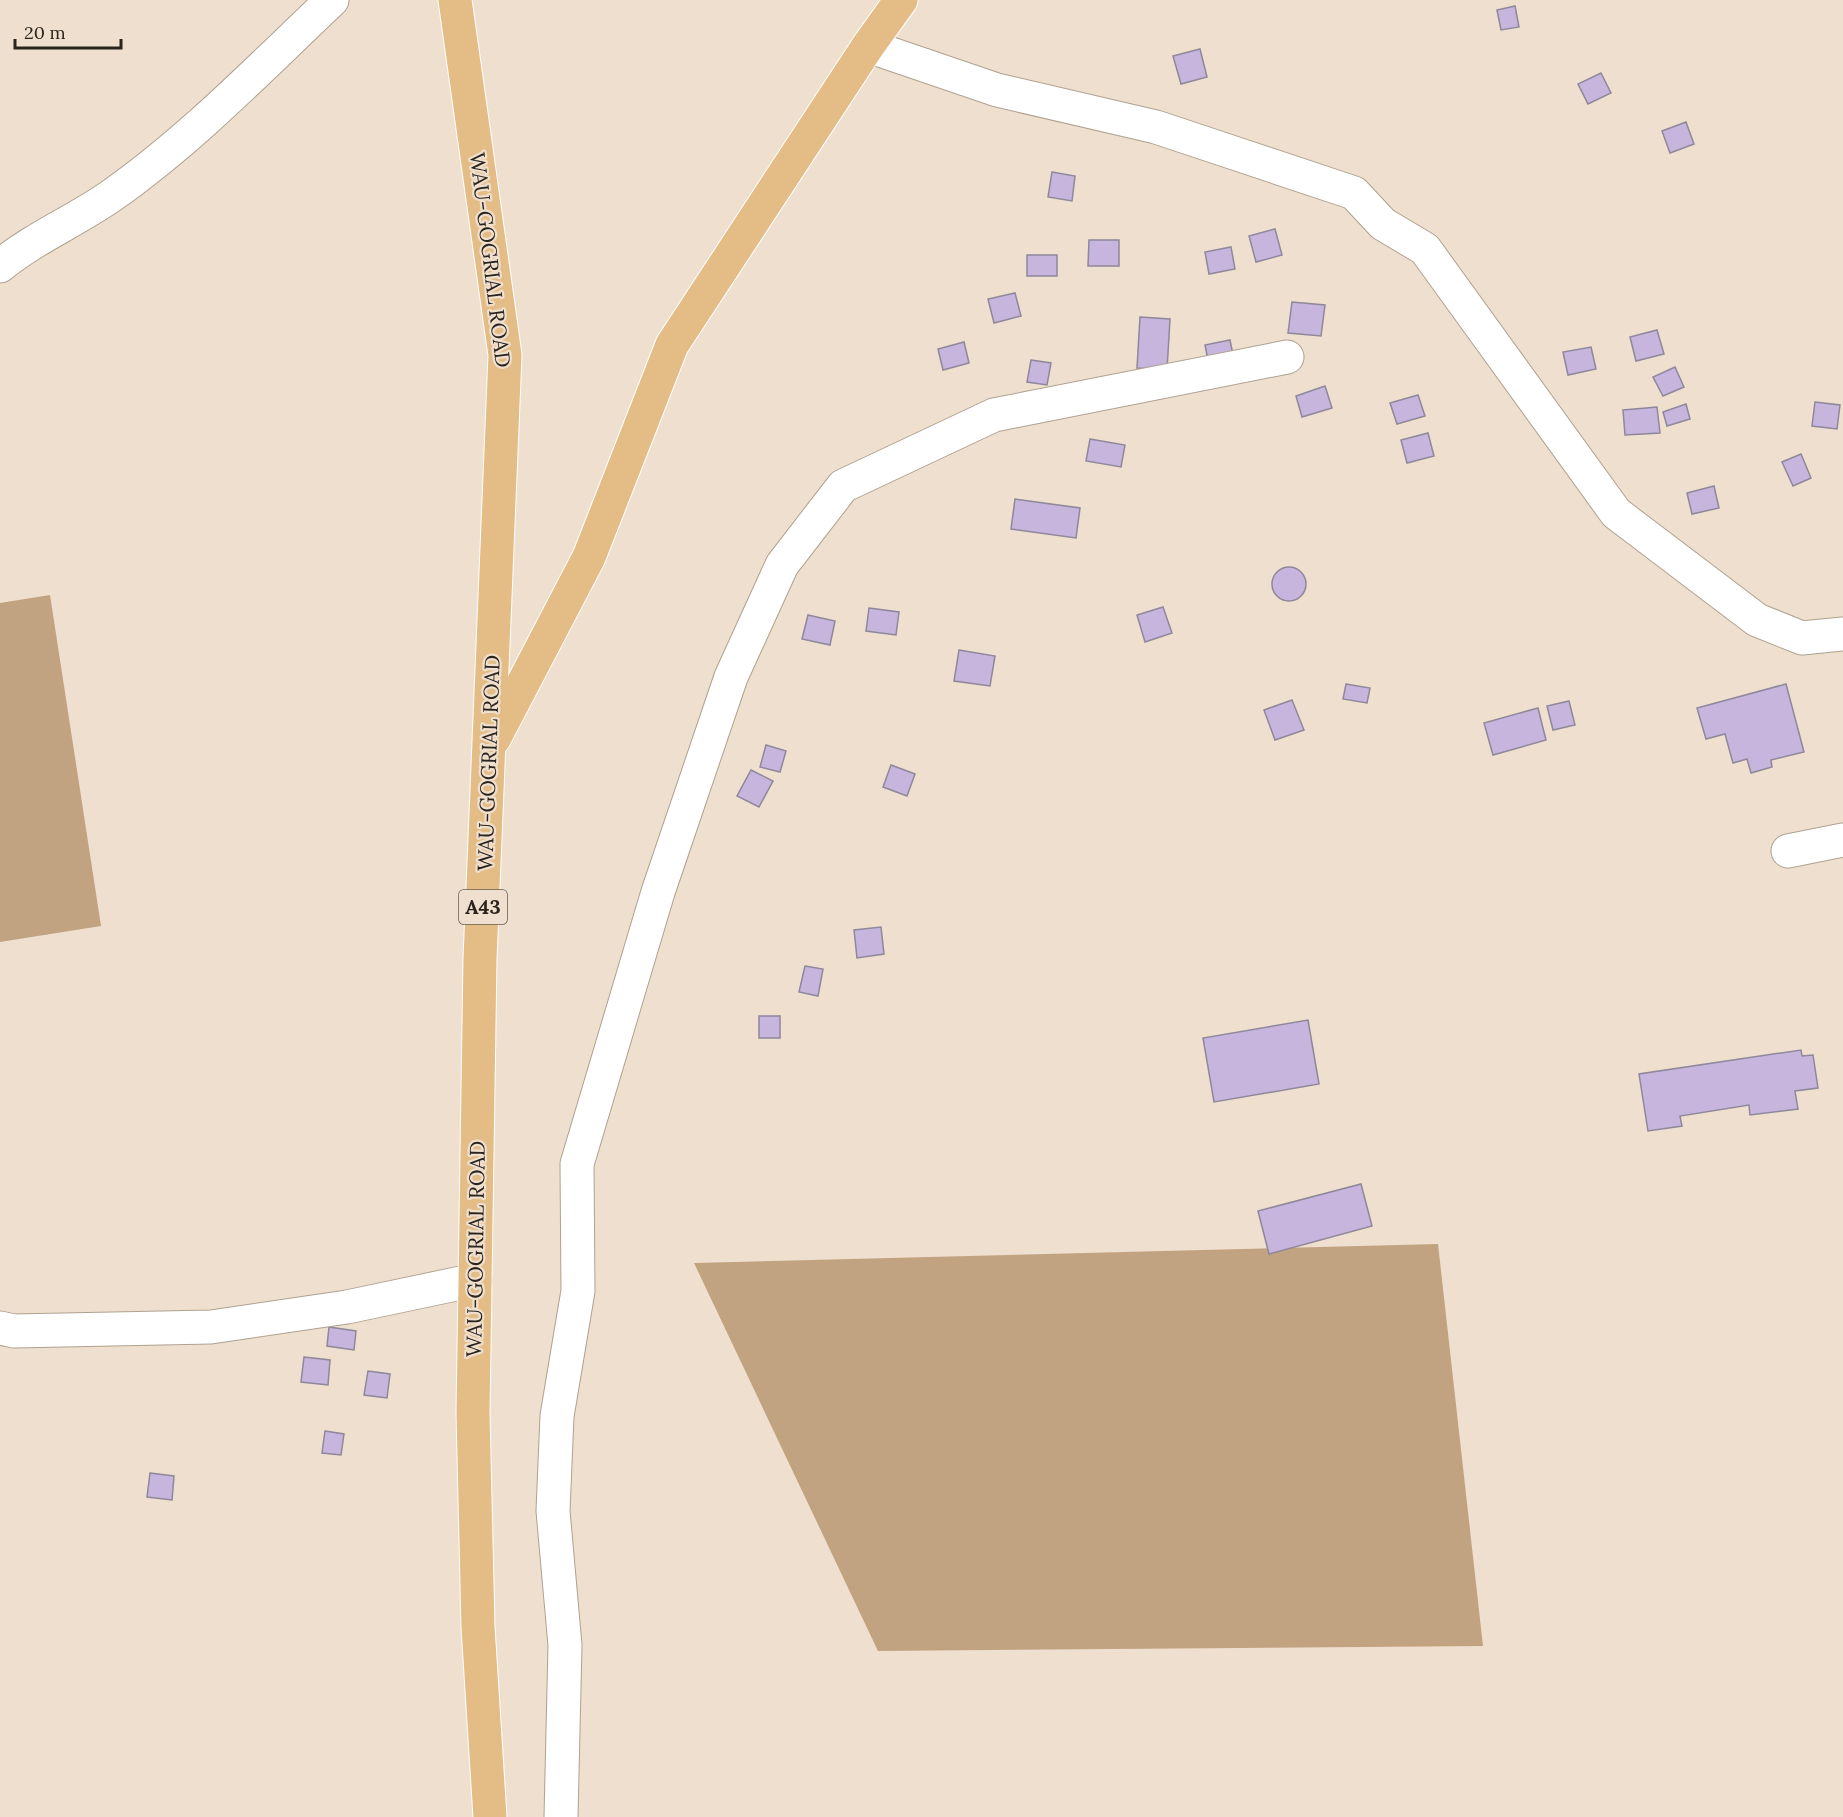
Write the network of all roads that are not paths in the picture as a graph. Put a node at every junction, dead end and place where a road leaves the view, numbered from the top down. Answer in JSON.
{"nodes":[{"id":1,"x":332,"y":0,"type":"edge"},
{"id":2,"x":455,"y":0,"type":"edge"},
{"id":3,"x":901,"y":0,"type":"edge"},
{"id":4,"x":868,"y":46,"type":"junction"},
{"id":5,"x":0,"y":266,"type":"edge"},
{"id":6,"x":1287,"y":357,"type":"dead end"},
{"id":7,"x":1843,"y":634,"type":"edge"},
{"id":8,"x":490,"y":746,"type":"junction"},
{"id":9,"x":1843,"y":840,"type":"edge"},
{"id":10,"x":1788,"y":851,"type":"dead end"},
{"id":11,"x":476,"y":1280,"type":"junction"},
{"id":12,"x":0,"y":1328,"type":"edge"},
{"id":13,"x":490,"y":1817,"type":"edge"},
{"id":14,"x":561,"y":1817,"type":"edge"}],
"edges":[{"from":1,"to":5,"type":"street"},
{"from":2,"to":8,"type":"main road","name":"WAU-GOGRIAL ROAD","number":"A43"},
{"from":3,"to":4,"type":"main road"},
{"from":4,"to":7,"type":"street"},
{"from":4,"to":8,"type":"main road"},
{"from":6,"to":14,"type":"street"},
{"from":8,"to":11,"type":"main road","name":"WAU-GOGRIAL ROAD","number":"A43"},
{"from":9,"to":10,"type":"street"},
{"from":11,"to":12,"type":"street"},
{"from":11,"to":13,"type":"main road","name":"WAU-GOGRIAL ROAD","number":"A43"}]}
